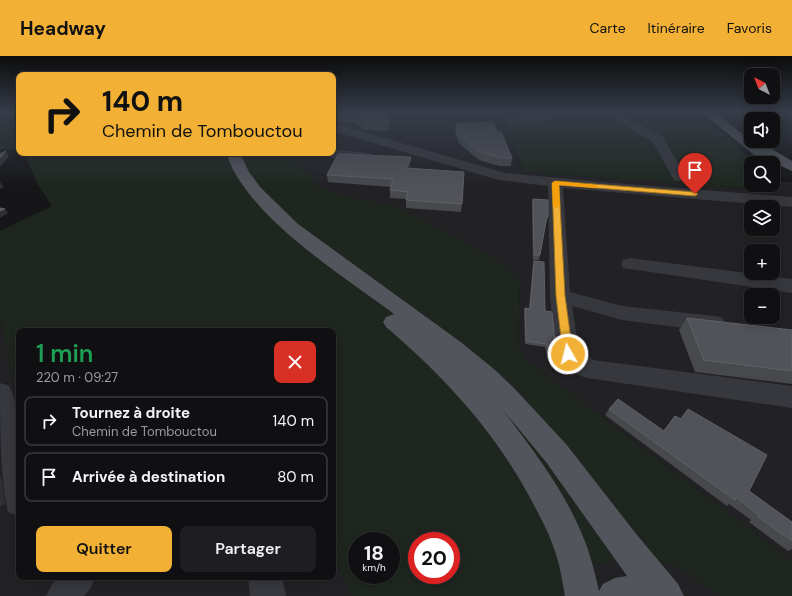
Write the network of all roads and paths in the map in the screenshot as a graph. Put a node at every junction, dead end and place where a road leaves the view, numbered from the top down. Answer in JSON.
{"nodes":[{"id":1,"x":369,"y":137,"type":"edge"},
{"id":2,"x":653,"y":137,"type":"edge"},
{"id":3,"x":740,"y":137,"type":"joint"},
{"id":4,"x":410,"y":149,"type":"junction"},
{"id":5,"x":336,"y":155,"type":"edge"},
{"id":6,"x":223,"y":156,"type":"edge"},
{"id":7,"x":234,"y":156,"type":"edge"},
{"id":8,"x":764,"y":156,"type":"edge"},
{"id":9,"x":792,"y":167,"type":"edge"},
{"id":10,"x":780,"y":168,"type":"edge"},
{"id":11,"x":679,"y":177,"type":"dead end"},
{"id":12,"x":792,"y":177,"type":"edge"},
{"id":13,"x":555,"y":183,"type":"junction"},
{"id":14,"x":791,"y":203,"type":"edge"},
{"id":15,"x":630,"y":264,"type":"dead end"},
{"id":16,"x":792,"y":286,"type":"edge"},
{"id":17,"x":560,"y":296,"type":"junction"},
{"id":18,"x":730,"y":326,"type":"edge"},
{"id":19,"x":0,"y":393,"type":"edge"},
{"id":20,"x":792,"y":398,"type":"edge"},
{"id":21,"x":16,"y":484,"type":"edge"},
{"id":22,"x":265,"y":580,"type":"edge"},
{"id":23,"x":268,"y":596,"type":"edge"},
{"id":24,"x":583,"y":596,"type":"edge"},
{"id":25,"x":615,"y":596,"type":"edge"},
{"id":26,"x":651,"y":596,"type":"edge"},
{"id":27,"x":666,"y":596,"type":"edge"}],
"edges":[{"from":1,"to":4,"type":"street"},
{"from":2,"to":11,"type":"street"},
{"from":3,"to":8,"type":"main road"},
{"from":3,"to":9,"type":"main road"},
{"from":4,"to":5,"type":"street"},
{"from":4,"to":13,"type":"street"},
{"from":6,"to":24,"type":"main road"},
{"from":7,"to":27,"type":"main road"},
{"from":10,"to":12,"type":"main road"},
{"from":13,"to":14,"type":"street"},
{"from":13,"to":17,"type":"street"},
{"from":15,"to":16,"type":"street"},
{"from":17,"to":18,"type":"street"},
{"from":17,"to":20,"type":"street"},
{"from":19,"to":21,"type":"street"},
{"from":22,"to":23,"type":"street"},
{"from":25,"to":26,"type":"main road"}]}
